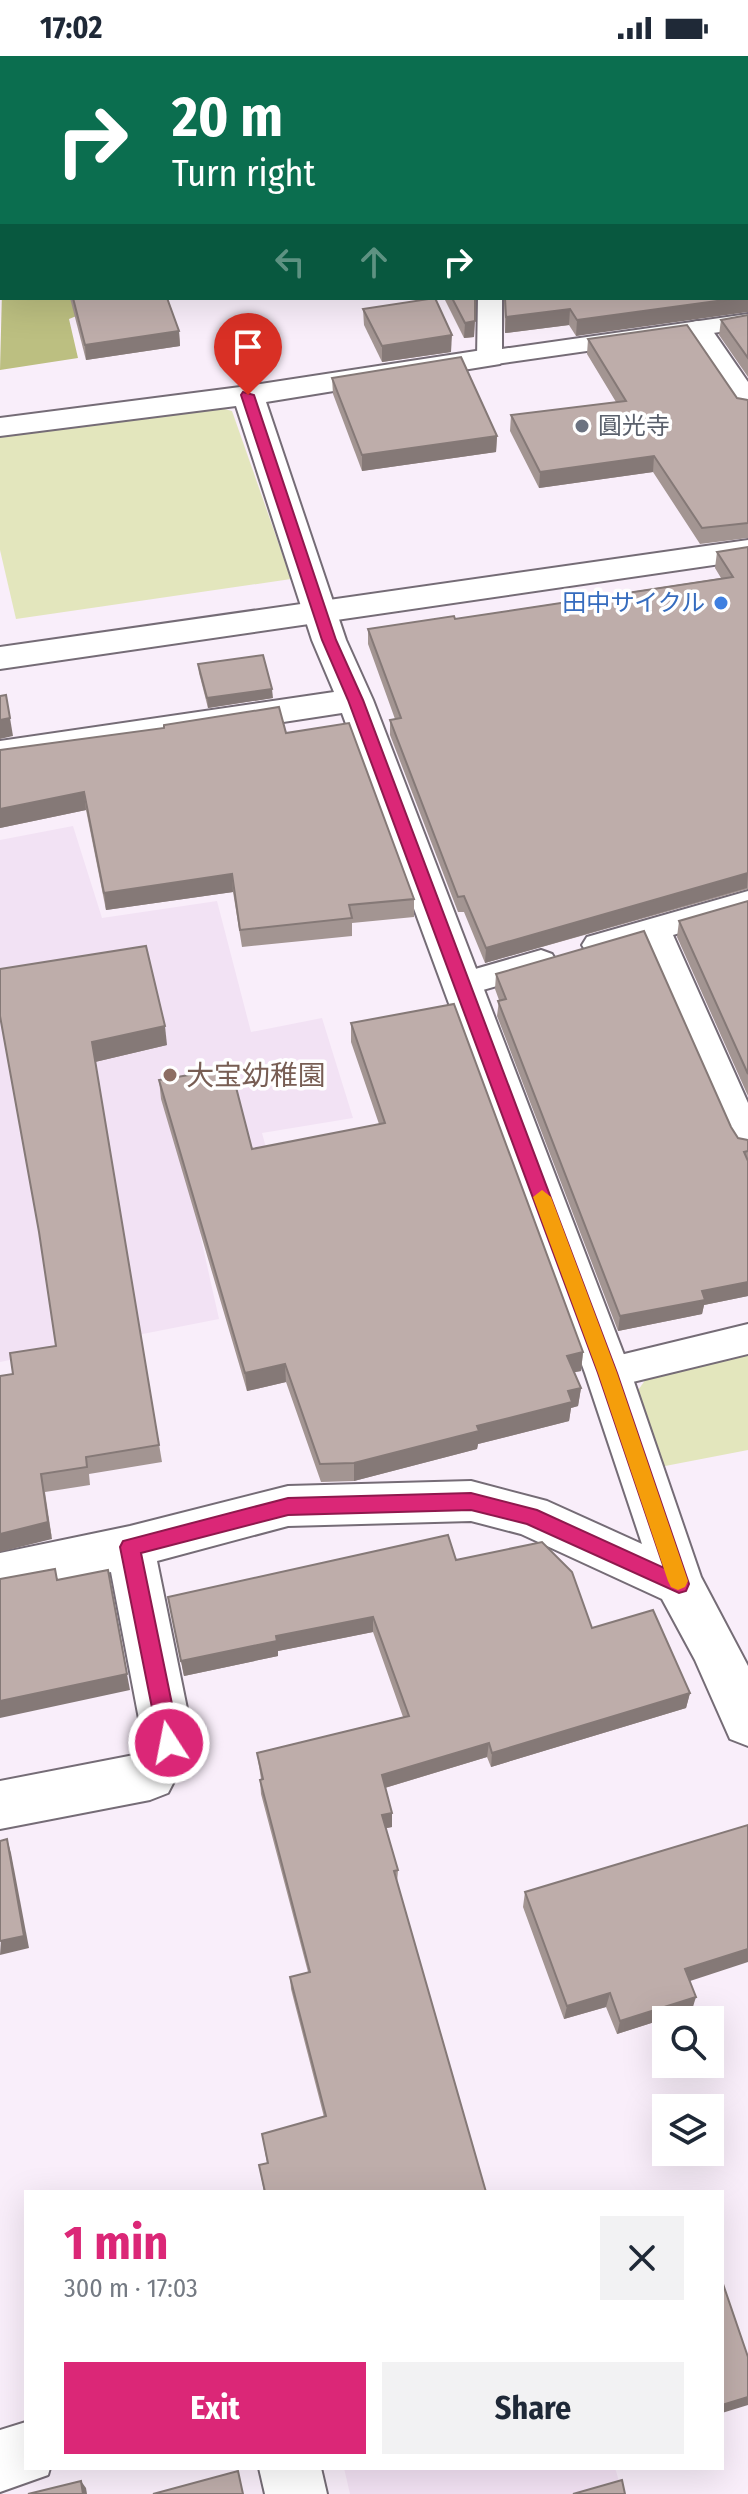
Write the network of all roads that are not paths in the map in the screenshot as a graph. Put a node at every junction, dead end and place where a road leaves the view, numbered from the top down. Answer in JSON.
{"nodes":[{"id":1,"x":490,"y":300,"type":"edge"},
{"id":2,"x":748,"y":321,"type":"edge"},
{"id":3,"x":697,"y":330,"type":"junction"},
{"id":4,"x":489,"y":358,"type":"junction"},
{"id":5,"x":248,"y":395,"type":"junction"},
{"id":6,"x":748,"y":405,"type":"edge"},
{"id":7,"x":0,"y":427,"type":"edge"},
{"id":8,"x":748,"y":550,"type":"edge"},
{"id":9,"x":320,"y":610,"type":"junction"},
{"id":10,"x":0,"y":658,"type":"edge"},
{"id":11,"x":355,"y":700,"type":"junction"},
{"id":12,"x":0,"y":753,"type":"edge"},
{"id":13,"x":748,"y":902,"type":"edge"},
{"id":14,"x":654,"y":929,"type":"junction"},
{"id":15,"x":462,"y":984,"type":"junction"},
{"id":16,"x":748,"y":1141,"type":"edge"},
{"id":17,"x":748,"y":1339,"type":"edge"},
{"id":18,"x":608,"y":1373,"type":"junction"},
{"id":19,"x":130,"y":1547,"type":"junction"},
{"id":20,"x":0,"y":1574,"type":"edge"},
{"id":21,"x":679,"y":1584,"type":"junction"},
{"id":22,"x":748,"y":1723,"type":"edge"},
{"id":23,"x":0,"y":1805,"type":"edge"},
{"id":24,"x":24,"y":2454,"type":"edge"},
{"id":25,"x":0,"y":2461,"type":"edge"},
{"id":26,"x":290,"y":2470,"type":"edge"},
{"id":27,"x":296,"y":2494,"type":"edge"}],
"edges":[{"from":1,"to":4,"type":"lane"},
{"from":2,"to":3,"type":"lane"},
{"from":3,"to":4,"type":"lane"},
{"from":3,"to":6,"type":"street"},
{"from":4,"to":5,"type":"street"},
{"from":5,"to":7,"type":"street"},
{"from":5,"to":9,"type":"street"},
{"from":8,"to":9,"type":"street"},
{"from":9,"to":10,"type":"street"},
{"from":9,"to":11,"type":"street"},
{"from":11,"to":12,"type":"street"},
{"from":11,"to":15,"type":"street"},
{"from":13,"to":14,"type":"lane"},
{"from":14,"to":15,"type":"lane"},
{"from":14,"to":16,"type":"lane"},
{"from":15,"to":18,"type":"street"},
{"from":17,"to":18,"type":"lane"},
{"from":18,"to":21,"type":"street"},
{"from":19,"to":20,"type":"street"},
{"from":19,"to":21,"type":"street"},
{"from":19,"to":23,"type":"street"},
{"from":21,"to":22,"type":"street"},
{"from":24,"to":25,"type":"street"},
{"from":26,"to":27,"type":"street"}]}
